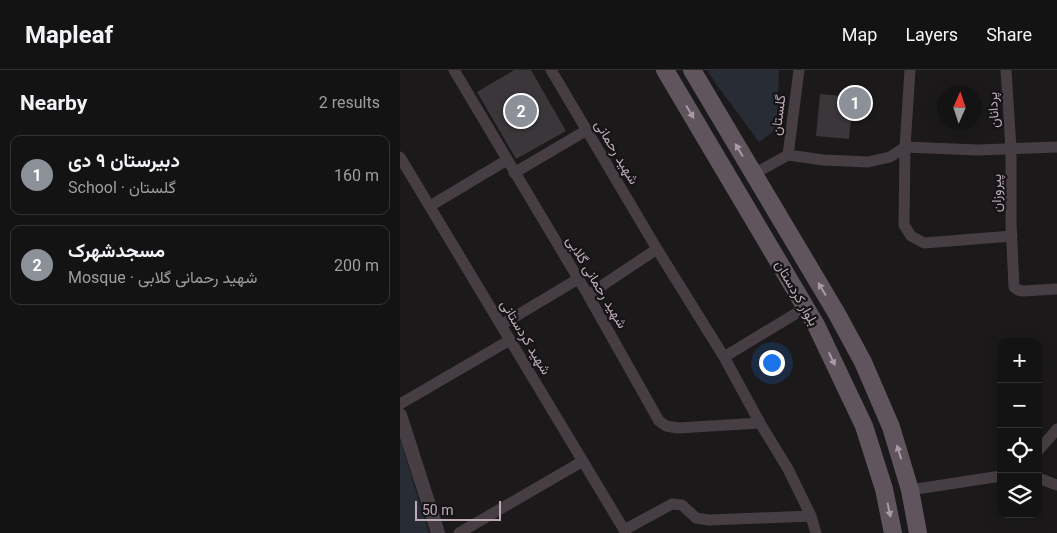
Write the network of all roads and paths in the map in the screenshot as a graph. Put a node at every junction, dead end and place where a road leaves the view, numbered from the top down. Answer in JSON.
{"nodes":[{"id":1,"x":454,"y":70,"type":"edge"},
{"id":2,"x":551,"y":70,"type":"edge"},
{"id":3,"x":665,"y":70,"type":"edge"},
{"id":4,"x":692,"y":70,"type":"edge"},
{"id":5,"x":799,"y":70,"type":"edge"},
{"id":6,"x":910,"y":70,"type":"edge"},
{"id":7,"x":1006,"y":70,"type":"edge"},
{"id":8,"x":587,"y":130,"type":"junction"},
{"id":9,"x":905,"y":147,"type":"junction"},
{"id":10,"x":1057,"y":147,"type":"edge"},
{"id":11,"x":1011,"y":149,"type":"junction"},
{"id":12,"x":788,"y":155,"type":"junction"},
{"id":13,"x":400,"y":157,"type":"edge"},
{"id":14,"x":507,"y":160,"type":"junction"},
{"id":15,"x":514,"y":173,"type":"junction"},
{"id":16,"x":754,"y":174,"type":"junction"},
{"id":17,"x":767,"y":197,"type":"junction"},
{"id":18,"x":430,"y":206,"type":"junction"},
{"id":19,"x":748,"y":209,"type":"junction"},
{"id":20,"x":1012,"y":236,"type":"junction"},
{"id":21,"x":657,"y":249,"type":"junction"},
{"id":22,"x":578,"y":279,"type":"junction"},
{"id":23,"x":1057,"y":290,"type":"edge"},
{"id":24,"x":588,"y":296,"type":"junction"},
{"id":25,"x":806,"y":308,"type":"junction"},
{"id":26,"x":837,"y":314,"type":"junction"},
{"id":27,"x":501,"y":325,"type":"junction"},
{"id":28,"x":816,"y":325,"type":"junction"},
{"id":29,"x":510,"y":340,"type":"junction"},
{"id":30,"x":724,"y":357,"type":"junction"},
{"id":31,"x":400,"y":404,"type":"edge"},
{"id":32,"x":400,"y":414,"type":"edge"},
{"id":33,"x":760,"y":424,"type":"junction"},
{"id":34,"x":1057,"y":429,"type":"edge"},
{"id":35,"x":1042,"y":446,"type":"edge"},
{"id":36,"x":583,"y":461,"type":"junction"},
{"id":37,"x":997,"y":477,"type":"edge"},
{"id":38,"x":1042,"y":479,"type":"edge"},
{"id":39,"x":1057,"y":485,"type":"edge"},
{"id":40,"x":910,"y":490,"type":"junction"},
{"id":41,"x":812,"y":516,"type":"junction"},
{"id":42,"x":625,"y":531,"type":"edge"},
{"id":43,"x":438,"y":533,"type":"edge"},
{"id":44,"x":459,"y":533,"type":"edge"},
{"id":45,"x":816,"y":533,"type":"edge"},
{"id":46,"x":893,"y":533,"type":"edge"},
{"id":47,"x":918,"y":533,"type":"edge"}],
"edges":[{"from":1,"to":14,"type":"street","name":"شهید رحمانی گلابی"},
{"from":2,"to":8,"type":"street","name":"شهید رحمانی"},
{"from":3,"to":19,"type":"main road","name":"بلوار کردستان","one_way":true},
{"from":16,"to":4,"type":"main road","name":"بلوار کردستان","one_way":true},
{"from":5,"to":12,"type":"street","name":"گلستان"},
{"from":6,"to":9,"type":"street"},
{"from":7,"to":11,"type":"street","name":"پردانان"},
{"from":8,"to":15,"type":"street"},
{"from":8,"to":21,"type":"street","name":"شهید رحمانی"},
{"from":9,"to":11,"type":"street"},
{"from":9,"to":12,"type":"street"},
{"from":9,"to":20,"type":"street"},
{"from":10,"to":11,"type":"street"},
{"from":11,"to":20,"type":"street","name":"پیروزان"},
{"from":12,"to":16,"type":"street","name":"گلستان"},
{"from":13,"to":18,"type":"street","name":"شهید کردستانی"},
{"from":14,"to":15,"type":"street","name":"شهید رحمانی گلابی"},
{"from":14,"to":18,"type":"street"},
{"from":15,"to":22,"type":"street","name":"شهید رحمانی گلابی"},
{"from":16,"to":17,"type":"main road","name":"بلوار کردستان"},
{"from":17,"to":19,"type":"main road"},
{"from":26,"to":17,"type":"main road","name":"بلوار کردستان","one_way":true},
{"from":18,"to":27,"type":"street","name":"شهید کردستانی"},
{"from":19,"to":25,"type":"main road","name":"بلوار کردستان"},
{"from":20,"to":23,"type":"street","name":"پیروزان"},
{"from":21,"to":24,"type":"street"},
{"from":21,"to":30,"type":"street","name":"شهید رحمانی"},
{"from":22,"to":24,"type":"street","name":"شهید رحمانی گلابی"},
{"from":22,"to":27,"type":"street"},
{"from":24,"to":33,"type":"street","name":"شهید رحمانی گلابی"},
{"from":25,"to":28,"type":"main road","name":"بلوار کردستان"},
{"from":25,"to":30,"type":"street"},
{"from":26,"to":28,"type":"main road"},
{"from":40,"to":26,"type":"main road","name":"بلوار کردستان","one_way":true},
{"from":27,"to":29,"type":"street","name":"شهید کردستانی"},
{"from":28,"to":46,"type":"main road","name":"بلوار کردستان","one_way":true},
{"from":29,"to":31,"type":"street"},
{"from":29,"to":36,"type":"street","name":"شهید کردستانی"},
{"from":30,"to":33,"type":"street","name":"شهید رحمانی"},
{"from":32,"to":43,"type":"street"},
{"from":33,"to":41,"type":"street","name":"شهید رحمانی"},
{"from":34,"to":35,"type":"street"},
{"from":36,"to":42,"type":"street","name":"شهید کردستانی"},
{"from":36,"to":44,"type":"street"},
{"from":37,"to":40,"type":"street"},
{"from":38,"to":39,"type":"street"},
{"from":40,"to":47,"type":"main road","name":"بلوار کردستان"},
{"from":41,"to":42,"type":"street"},
{"from":41,"to":45,"type":"street","name":"شهید رحمانی"}]}
